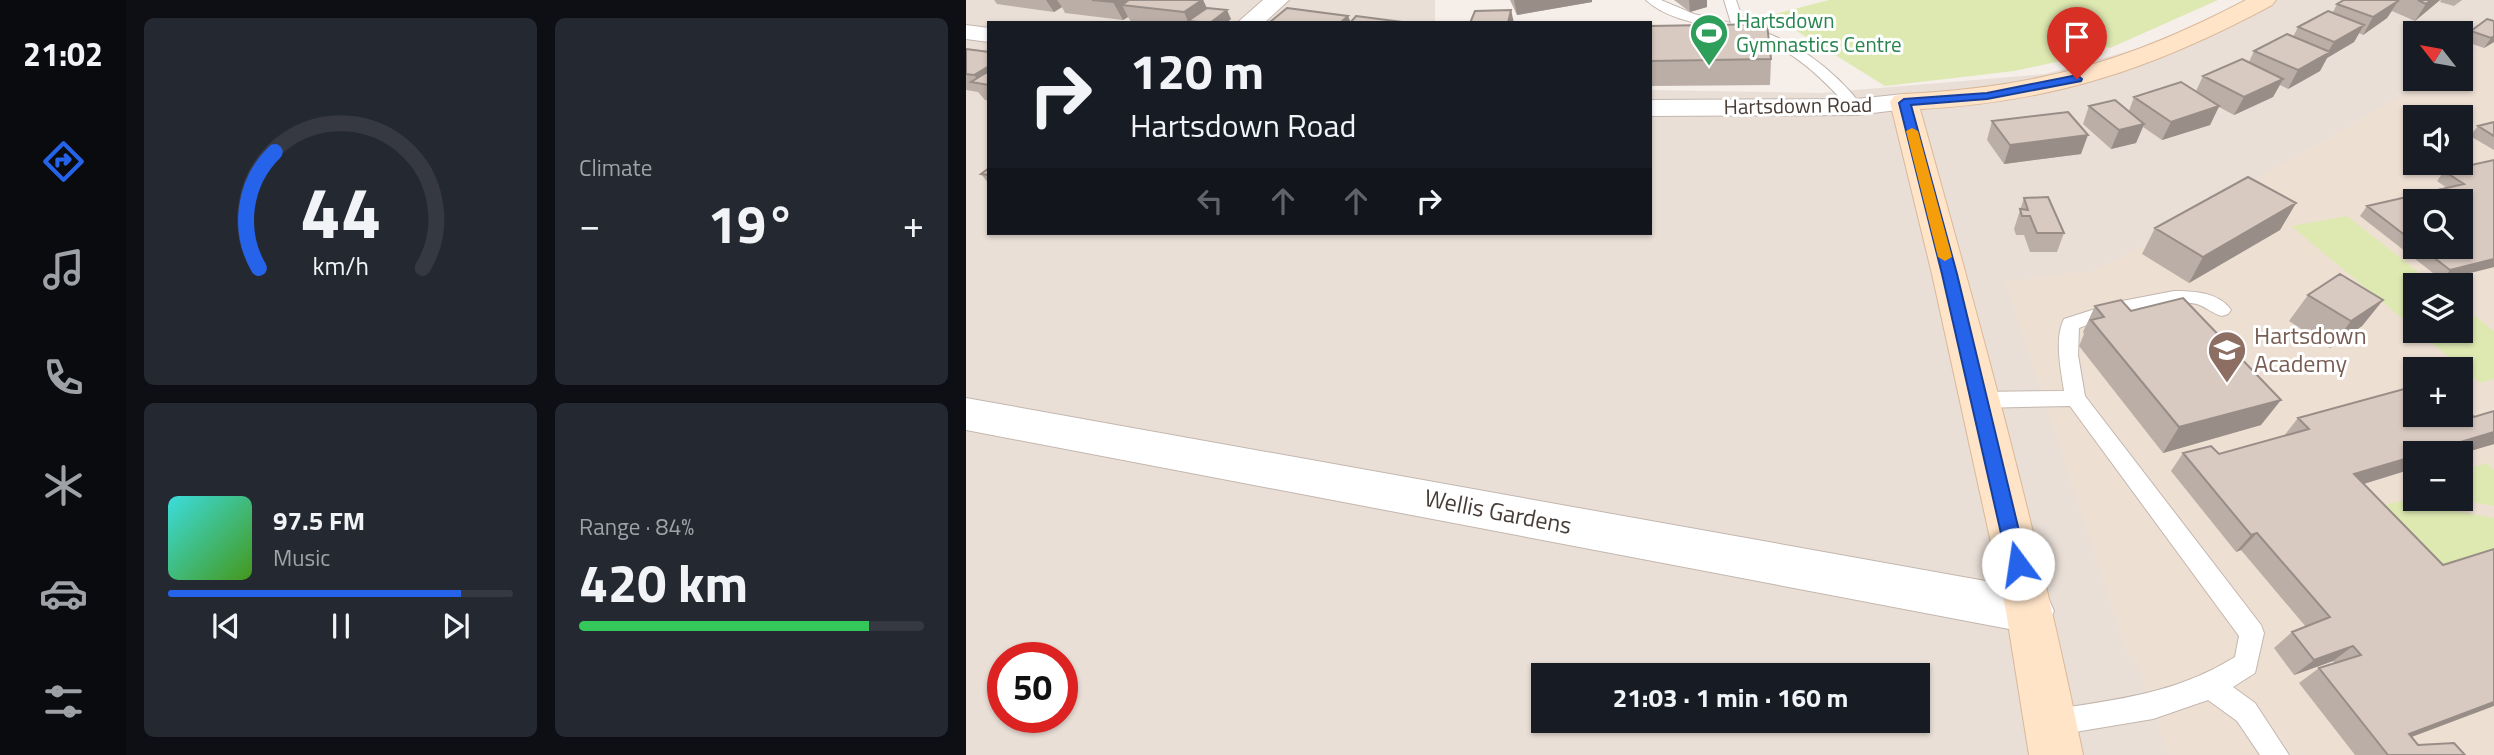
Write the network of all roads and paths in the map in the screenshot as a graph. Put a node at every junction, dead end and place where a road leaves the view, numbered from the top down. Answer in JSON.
{"nodes":[{"id":1,"x":1277,"y":0,"type":"edge"},
{"id":2,"x":1653,"y":0,"type":"edge"},
{"id":3,"x":1730,"y":0,"type":"edge"},
{"id":4,"x":2264,"y":0,"type":"edge"},
{"id":5,"x":1251,"y":21,"type":"edge"},
{"id":6,"x":1739,"y":28,"type":"junction"},
{"id":7,"x":966,"y":32,"type":"edge"},
{"id":8,"x":987,"y":35,"type":"edge"},
{"id":9,"x":1904,"y":103,"type":"junction"},
{"id":10,"x":1856,"y":107,"type":"junction"},
{"id":11,"x":1652,"y":108,"type":"edge"},
{"id":12,"x":2222,"y":310,"type":"dead end"},
{"id":13,"x":2075,"y":398,"type":"junction"},
{"id":14,"x":1978,"y":400,"type":"junction"},
{"id":15,"x":966,"y":414,"type":"edge"},
{"id":16,"x":2030,"y":611,"type":"junction"},
{"id":17,"x":2211,"y":686,"type":"junction"},
{"id":18,"x":2053,"y":739,"type":"edge"},
{"id":19,"x":2276,"y":755,"type":"edge"}],
"edges":[{"from":1,"to":5,"type":"street"},
{"from":2,"to":6,"type":"lane"},
{"from":3,"to":6,"type":"lane"},
{"from":4,"to":9,"type":"main road","name":"Hartsdown Road"},
{"from":6,"to":10,"type":"lane"},
{"from":7,"to":8,"type":"street"},
{"from":9,"to":10,"type":"street","name":"Hartsdown Road"},
{"from":9,"to":14,"type":"main road"},
{"from":10,"to":11,"type":"street","name":"Hartsdown Road"},
{"from":12,"to":13,"type":"lane"},
{"from":13,"to":14,"type":"lane"},
{"from":13,"to":17,"type":"lane"},
{"from":14,"to":16,"type":"main road"},
{"from":15,"to":16,"type":"street","name":"Wellis Gardens"},
{"from":16,"to":18,"type":"main road"},
{"from":17,"to":18,"type":"lane"},
{"from":17,"to":19,"type":"lane"}]}
